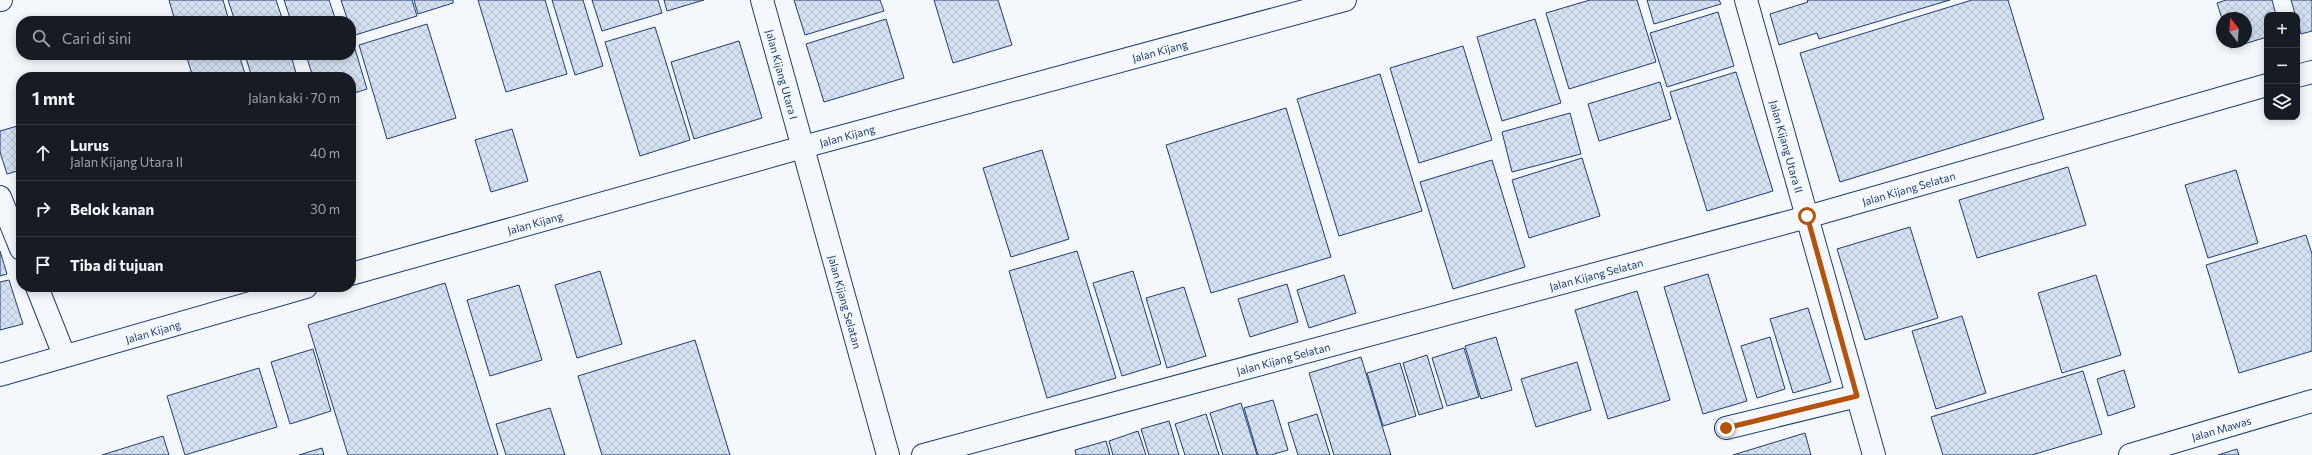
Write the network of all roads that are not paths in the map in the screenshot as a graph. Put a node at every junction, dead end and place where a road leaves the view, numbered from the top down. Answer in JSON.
{"nodes":[{"id":1,"x":762,"y":0,"type":"edge"},
{"id":2,"x":1345,"y":0,"type":"edge"},
{"id":3,"x":1746,"y":0,"type":"edge"},
{"id":4,"x":2312,"y":72,"type":"edge"},
{"id":5,"x":2300,"y":75,"type":"edge"},
{"id":6,"x":2264,"y":86,"type":"edge"},
{"id":7,"x":803,"y":147,"type":"junction"},
{"id":8,"x":0,"y":197,"type":"edge"},
{"id":9,"x":1807,"y":216,"type":"junction"},
{"id":10,"x":16,"y":237,"type":"edge"},
{"id":11,"x":356,"y":273,"type":"edge"},
{"id":12,"x":39,"y":292,"type":"edge"},
{"id":13,"x":288,"y":292,"type":"edge"},
{"id":14,"x":64,"y":355,"type":"junction"},
{"id":15,"x":0,"y":375,"type":"edge"},
{"id":16,"x":1857,"y":396,"type":"junction"},
{"id":17,"x":2312,"y":401,"type":"edge"},
{"id":18,"x":1726,"y":428,"type":"dead end"},
{"id":19,"x":888,"y":455,"type":"edge"},
{"id":20,"x":923,"y":455,"type":"edge"},
{"id":21,"x":1874,"y":455,"type":"edge"},
{"id":22,"x":2130,"y":455,"type":"edge"}],
"edges":[{"from":1,"to":7,"type":"street","name":"Jalan Kijang Utara I"},
{"from":2,"to":7,"type":"street","name":"Jalan Kijang"},
{"from":3,"to":9,"type":"street","name":"Jalan Kijang Utara II"},
{"from":4,"to":5,"type":"street"},
{"from":6,"to":9,"type":"street","name":"Jalan Kijang Selatan"},
{"from":7,"to":11,"type":"street","name":"Jalan Kijang"},
{"from":7,"to":19,"type":"street","name":"Jalan Kijang Selatan"},
{"from":8,"to":10,"type":"street"},
{"from":9,"to":16,"type":"street","name":"Jalan Kijang Utara II"},
{"from":9,"to":20,"type":"street","name":"Jalan Kijang Selatan"},
{"from":12,"to":14,"type":"street"},
{"from":13,"to":14,"type":"street","name":"Jalan Kijang"},
{"from":14,"to":15,"type":"street","name":"Jalan Kijang"},
{"from":16,"to":18,"type":"street"},
{"from":16,"to":21,"type":"street","name":"Jalan Kijang Utara II"},
{"from":17,"to":22,"type":"street","name":"Jalan Mawas"}]}
